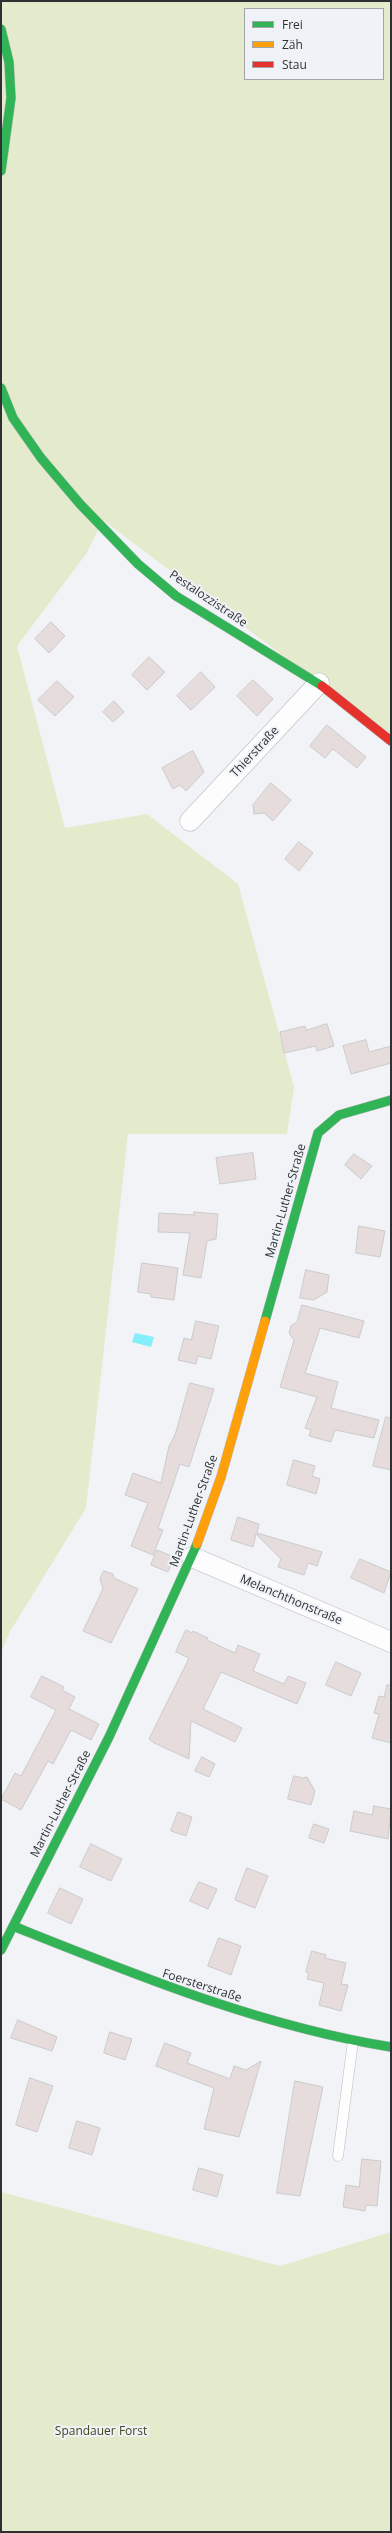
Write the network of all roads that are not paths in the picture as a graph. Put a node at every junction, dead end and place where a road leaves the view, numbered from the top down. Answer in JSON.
{"nodes":[{"id":1,"x":1,"y":29,"type":"edge"},
{"id":2,"x":1,"y":171,"type":"edge"},
{"id":3,"x":1,"y":388,"type":"edge"},
{"id":4,"x":320,"y":683,"type":"junction"},
{"id":5,"x":391,"y":741,"type":"edge"},
{"id":6,"x":190,"y":821,"type":"dead end"},
{"id":7,"x":391,"y":1100,"type":"edge"},
{"id":8,"x":192,"y":1557,"type":"junction"},
{"id":9,"x":391,"y":1642,"type":"edge"},
{"id":10,"x":13,"y":1926,"type":"junction"},
{"id":11,"x":1,"y":1950,"type":"edge"},
{"id":12,"x":353,"y":2041,"type":"junction"},
{"id":13,"x":391,"y":2047,"type":"edge"},
{"id":14,"x":338,"y":2156,"type":"dead end"}],
"edges":[{"from":1,"to":2,"type":"street"},
{"from":3,"to":4,"type":"street","name":"Pestalozzistraße"},
{"from":4,"to":5,"type":"street","name":"Pestalozzistraße"},
{"from":4,"to":6,"type":"street","name":"Thierstraße"},
{"from":7,"to":8,"type":"street","name":"Martin-Luther-Straße"},
{"from":8,"to":9,"type":"street","name":"Melanchthonstraße"},
{"from":8,"to":10,"type":"street","name":"Martin-Luther-Straße"},
{"from":10,"to":11,"type":"street","name":"Martin-Luther-Straße"},
{"from":10,"to":12,"type":"street","name":"Foersterstraße"},
{"from":12,"to":13,"type":"street","name":"Foersterstraße"},
{"from":12,"to":14,"type":"lane"}]}
